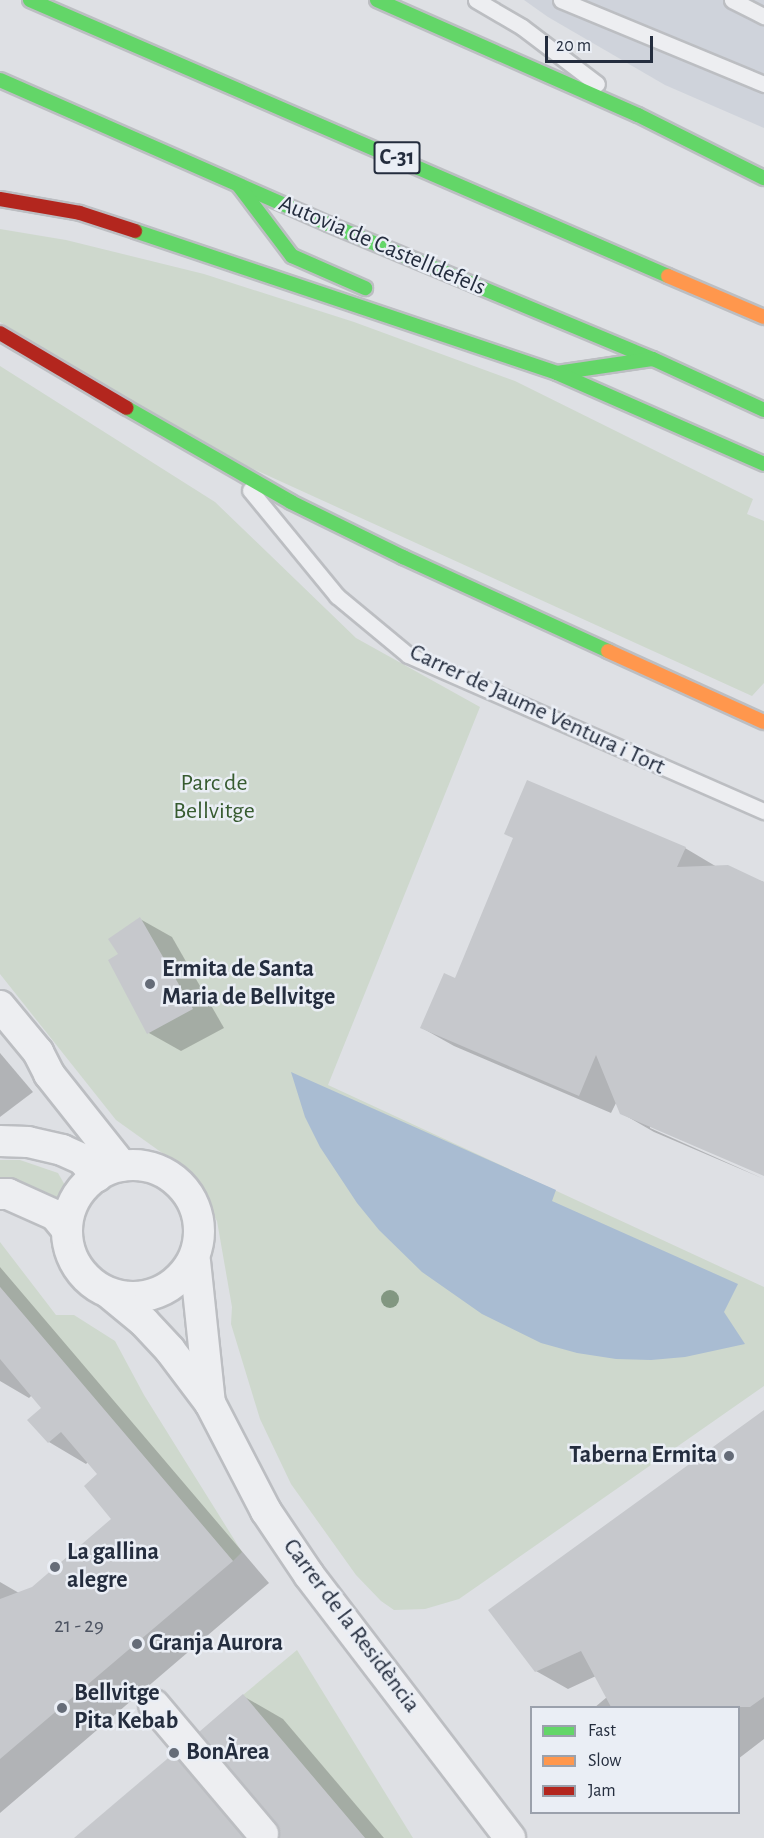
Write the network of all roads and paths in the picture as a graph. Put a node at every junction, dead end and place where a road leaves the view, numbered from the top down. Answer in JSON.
{"nodes":[{"id":1,"x":30,"y":0,"type":"edge"},
{"id":2,"x":377,"y":0,"type":"edge"},
{"id":3,"x":476,"y":0,"type":"edge"},
{"id":4,"x":561,"y":0,"type":"edge"},
{"id":5,"x":732,"y":0,"type":"edge"},
{"id":6,"x":764,"y":16,"type":"edge"},
{"id":7,"x":0,"y":80,"type":"edge"},
{"id":8,"x":764,"y":84,"type":"edge"},
{"id":9,"x":638,"y":115,"type":"junction"},
{"id":10,"x":764,"y":178,"type":"edge"},
{"id":11,"x":238,"y":184,"type":"junction"},
{"id":12,"x":0,"y":199,"type":"edge"},
{"id":13,"x":377,"y":294,"type":"dead end"},
{"id":14,"x":409,"y":308,"type":"dead end"},
{"id":15,"x":764,"y":317,"type":"edge"},
{"id":16,"x":0,"y":333,"type":"edge"},
{"id":17,"x":653,"y":359,"type":"junction"},
{"id":18,"x":557,"y":373,"type":"junction"},
{"id":19,"x":764,"y":410,"type":"edge"},
{"id":20,"x":764,"y":464,"type":"edge"},
{"id":21,"x":235,"y":472,"type":"junction"},
{"id":22,"x":764,"y":722,"type":"edge"},
{"id":23,"x":764,"y":811,"type":"edge"},
{"id":24,"x":0,"y":1006,"type":"edge"},
{"id":25,"x":0,"y":1141,"type":"edge"},
{"id":26,"x":110,"y":1171,"type":"junction"},
{"id":27,"x":0,"y":1194,"type":"edge"},
{"id":28,"x":67,"y":1230,"type":"junction"},
{"id":29,"x":195,"y":1261,"type":"junction"},
{"id":30,"x":110,"y":1294,"type":"junction"},
{"id":31,"x":210,"y":1402,"type":"junction"},
{"id":32,"x":154,"y":1705,"type":"dead end"},
{"id":33,"x":263,"y":1834,"type":"dead end"},
{"id":34,"x":510,"y":1838,"type":"edge"}],
"edges":[{"from":1,"to":15,"type":"main road","number":"C-31"},
{"from":2,"to":9,"type":"main road"},
{"from":3,"to":9,"type":"lane"},
{"from":4,"to":8,"type":"lane"},
{"from":5,"to":6,"type":"lane"},
{"from":7,"to":11,"type":"main road","name":"Autovia de Castelldefels"},
{"from":9,"to":10,"type":"main road"},
{"from":11,"to":13,"type":"main road"},
{"from":11,"to":17,"type":"main road","name":"Autovia de Castelldefels"},
{"from":12,"to":18,"type":"main road"},
{"from":14,"to":18,"type":"main road"},
{"from":16,"to":21,"type":"main road","name":"Carrer de Jaume Ventura i Tort"},
{"from":17,"to":18,"type":"main road"},
{"from":17,"to":19,"type":"main road","name":"Autovia de Castelldefels"},
{"from":18,"to":20,"type":"main road"},
{"from":21,"to":22,"type":"main road","name":"Carrer de Jaume Ventura i Tort"},
{"from":21,"to":23,"type":"lane","name":"Carrer de Jaume Ventura i Tort"},
{"from":24,"to":26,"type":"street"},
{"from":25,"to":26,"type":"street"},
{"from":26,"to":28,"type":"street"},
{"from":26,"to":29,"type":"street"},
{"from":27,"to":28,"type":"street"},
{"from":28,"to":30,"type":"street"},
{"from":29,"to":30,"type":"street"},
{"from":29,"to":31,"type":"street","name":"Carrer de la Residència"},
{"from":30,"to":31,"type":"street","name":"Carrer de la Residència"},
{"from":31,"to":34,"type":"street","name":"Carrer de la Residència"},
{"from":32,"to":33,"type":"street"}]}
